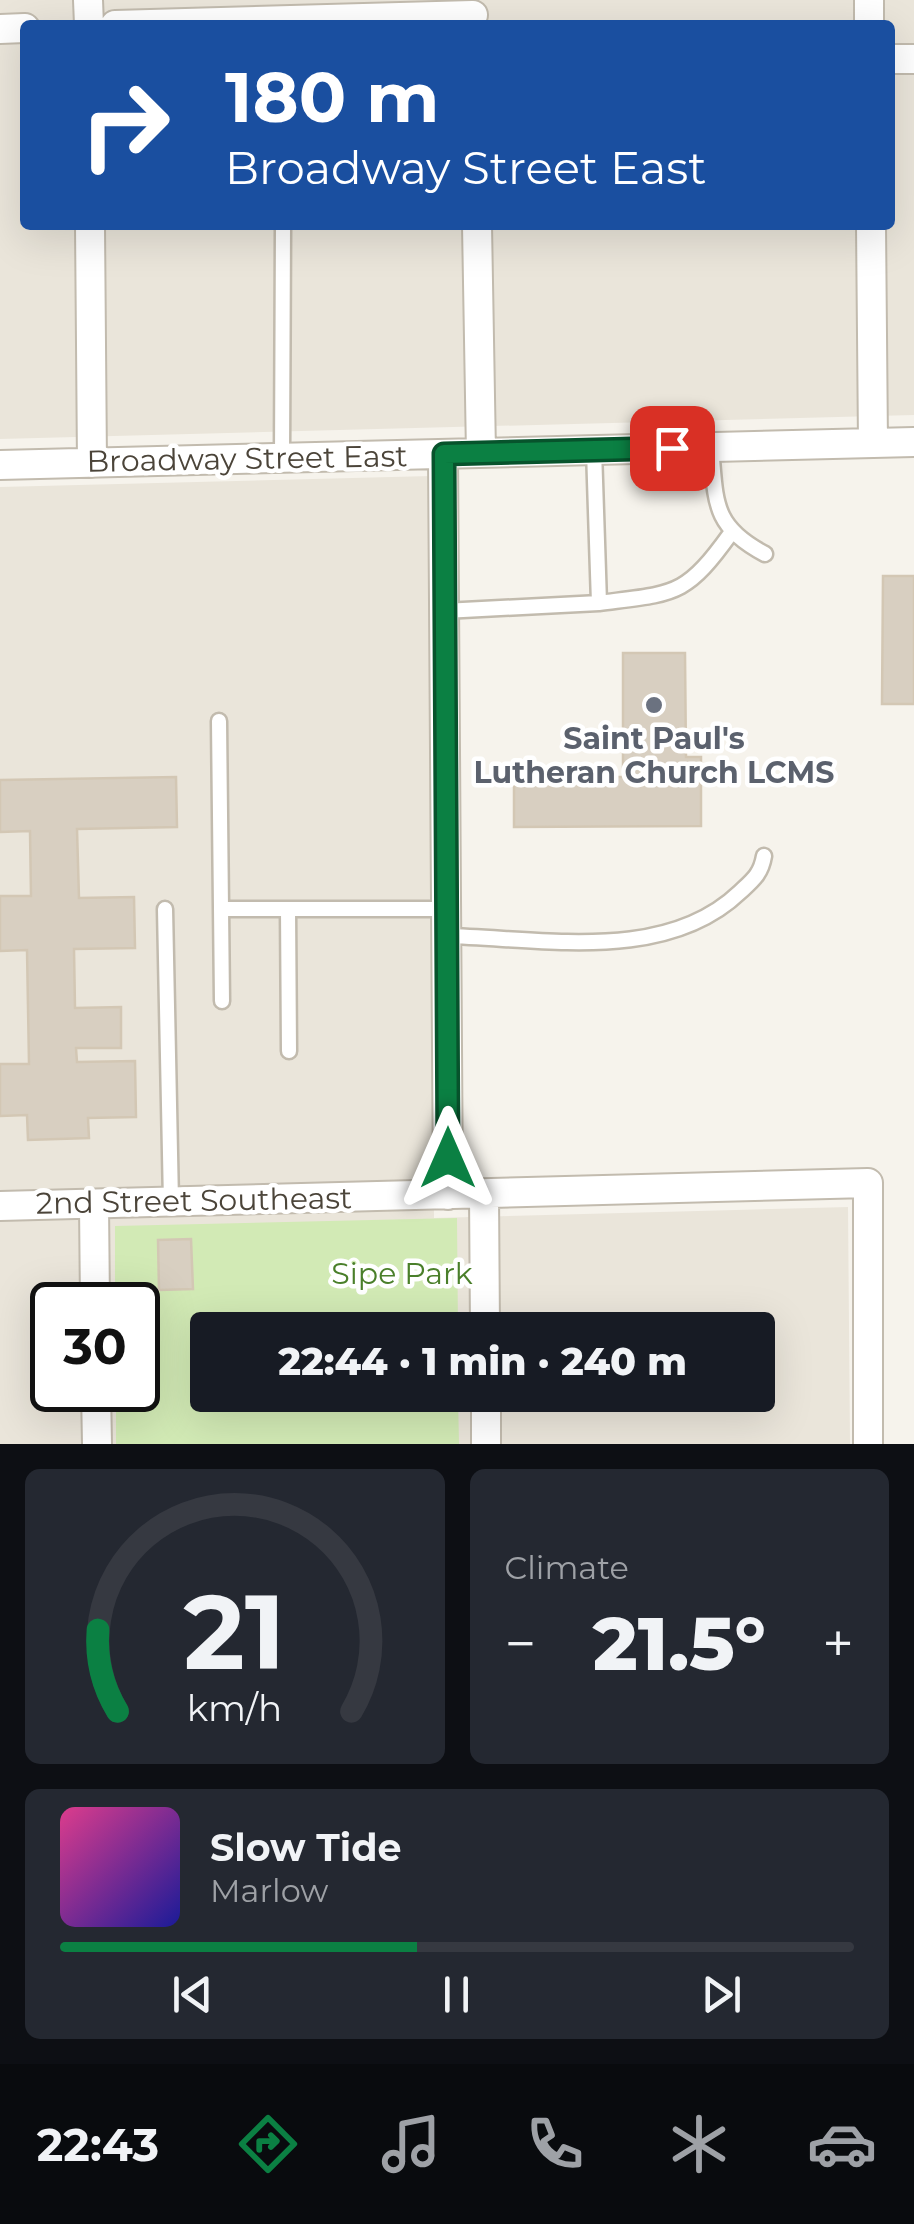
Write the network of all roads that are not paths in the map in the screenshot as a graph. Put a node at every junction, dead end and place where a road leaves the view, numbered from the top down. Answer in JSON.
{"nodes":[{"id":1,"x":473,"y":13,"type":"edge"},
{"id":2,"x":284,"y":15,"type":"edge"},
{"id":3,"x":200,"y":20,"type":"edge"},
{"id":4,"x":90,"y":230,"type":"edge"},
{"id":5,"x":283,"y":230,"type":"edge"},
{"id":6,"x":477,"y":230,"type":"edge"},
{"id":7,"x":871,"y":230,"type":"edge"},
{"id":8,"x":914,"y":442,"type":"edge"},
{"id":9,"x":873,"y":443,"type":"junction"},
{"id":10,"x":711,"y":447,"type":"junction"},
{"id":11,"x":594,"y":450,"type":"junction"},
{"id":12,"x":480,"y":453,"type":"junction"},
{"id":13,"x":444,"y":454,"type":"junction"},
{"id":14,"x":282,"y":458,"type":"junction"},
{"id":15,"x":92,"y":463,"type":"junction"},
{"id":16,"x":0,"y":465,"type":"edge"},
{"id":17,"x":731,"y":532,"type":"junction"},
{"id":18,"x":764,"y":554,"type":"dead end"},
{"id":19,"x":600,"y":602,"type":"junction"},
{"id":20,"x":444,"y":611,"type":"junction"},
{"id":21,"x":219,"y":721,"type":"dead end"},
{"id":22,"x":764,"y":856,"type":"dead end"},
{"id":23,"x":165,"y":909,"type":"dead end"},
{"id":24,"x":222,"y":909,"type":"junction"},
{"id":25,"x":288,"y":909,"type":"junction"},
{"id":26,"x":446,"y":922,"type":"junction"},
{"id":27,"x":222,"y":1001,"type":"dead end"},
{"id":28,"x":290,"y":1051,"type":"dead end"},
{"id":29,"x":484,"y":1194,"type":"junction"},
{"id":30,"x":448,"y":1195,"type":"junction"},
{"id":31,"x":171,"y":1203,"type":"junction"},
{"id":32,"x":94,"y":1205,"type":"junction"},
{"id":33,"x":0,"y":1206,"type":"edge"},
{"id":34,"x":95,"y":1282,"type":"edge"},
{"id":35,"x":485,"y":1312,"type":"edge"},
{"id":36,"x":96,"y":1412,"type":"edge"},
{"id":37,"x":486,"y":1412,"type":"edge"},
{"id":38,"x":96,"y":1444,"type":"edge"},
{"id":39,"x":486,"y":1444,"type":"edge"},
{"id":40,"x":868,"y":1444,"type":"edge"}],
"edges":[{"from":1,"to":2,"type":"street"},
{"from":2,"to":3,"type":"street"},
{"from":4,"to":15,"type":"street"},
{"from":5,"to":14,"type":"lane"},
{"from":6,"to":12,"type":"street"},
{"from":7,"to":9,"type":"street"},
{"from":8,"to":9,"type":"street","name":"Broadway Street East"},
{"from":9,"to":10,"type":"street","name":"Broadway Street East"},
{"from":10,"to":11,"type":"street","name":"Broadway Street East"},
{"from":10,"to":17,"type":"lane"},
{"from":11,"to":12,"type":"street","name":"Broadway Street East"},
{"from":11,"to":19,"type":"lane"},
{"from":12,"to":13,"type":"street","name":"Broadway Street East"},
{"from":13,"to":14,"type":"street","name":"Broadway Street East"},
{"from":13,"to":20,"type":"street"},
{"from":14,"to":15,"type":"street","name":"Broadway Street East"},
{"from":15,"to":16,"type":"street","name":"Broadway Street East"},
{"from":17,"to":18,"type":"lane"},
{"from":17,"to":19,"type":"lane"},
{"from":19,"to":20,"type":"lane"},
{"from":20,"to":26,"type":"street"},
{"from":21,"to":24,"type":"lane"},
{"from":22,"to":26,"type":"lane"},
{"from":23,"to":31,"type":"lane"},
{"from":24,"to":25,"type":"lane"},
{"from":24,"to":27,"type":"lane"},
{"from":25,"to":26,"type":"lane"},
{"from":25,"to":28,"type":"lane"},
{"from":26,"to":30,"type":"street"},
{"from":29,"to":30,"type":"street","name":"2nd Street Southeast"},
{"from":29,"to":35,"type":"street"},
{"from":29,"to":40,"type":"street","name":"2nd Street Southeast"},
{"from":30,"to":31,"type":"street","name":"2nd Street Southeast"},
{"from":31,"to":32,"type":"street","name":"2nd Street Southeast"},
{"from":32,"to":33,"type":"street","name":"2nd Street Southeast"},
{"from":32,"to":34,"type":"street"},
{"from":36,"to":38,"type":"street"},
{"from":37,"to":39,"type":"street"}]}
